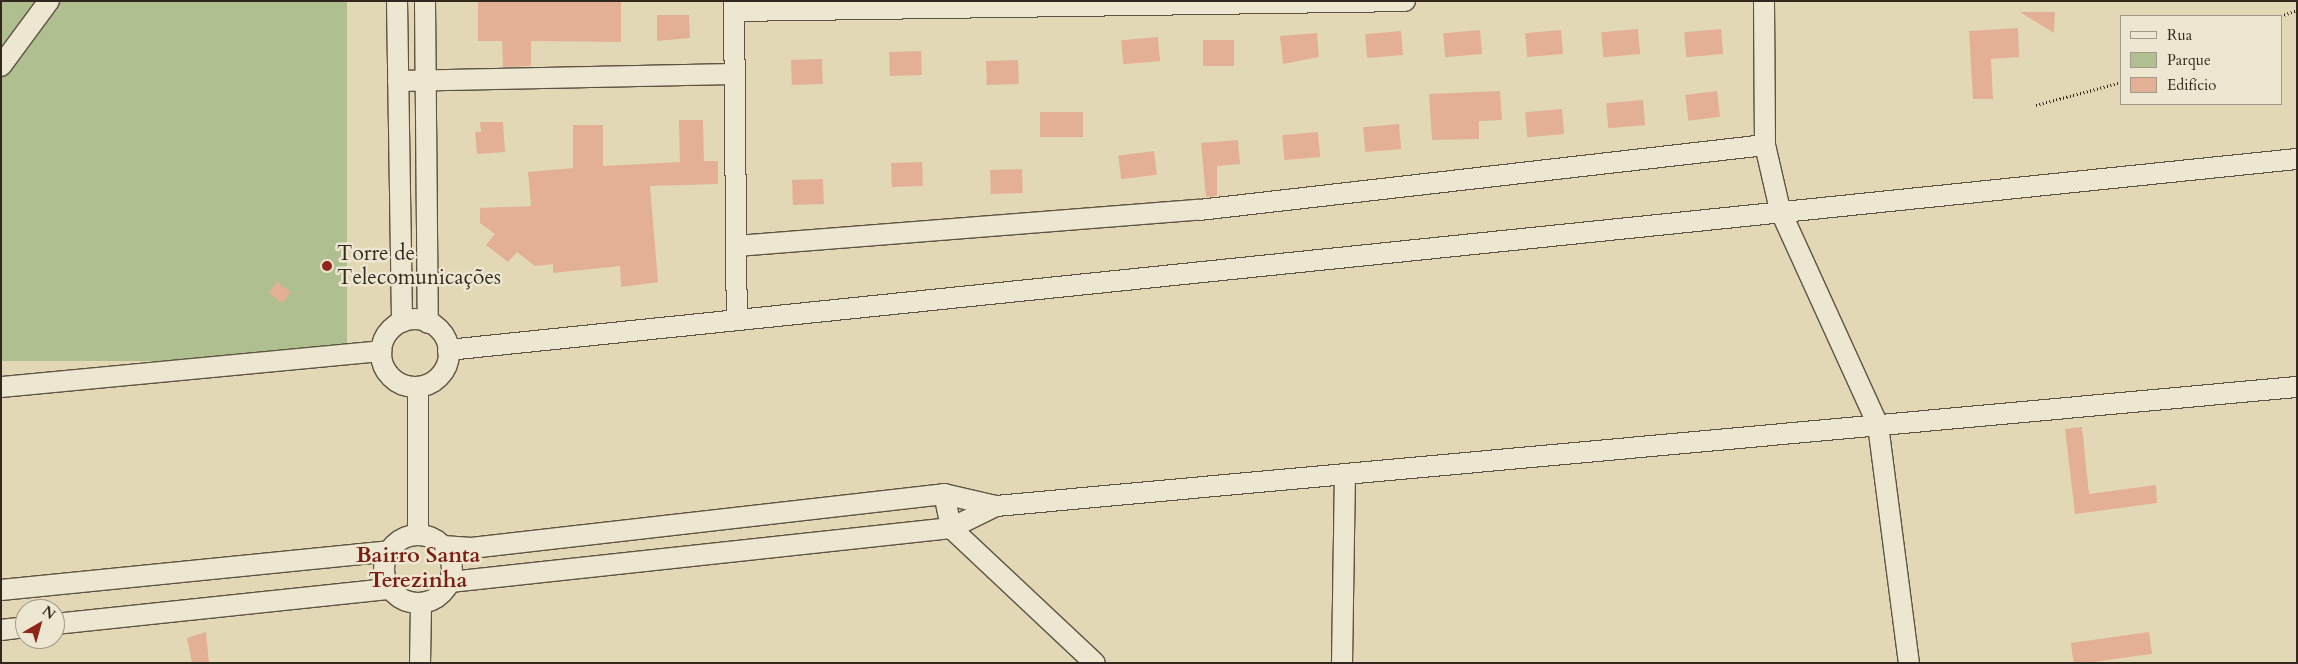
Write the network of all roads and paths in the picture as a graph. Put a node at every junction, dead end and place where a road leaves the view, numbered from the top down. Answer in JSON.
{"nodes":[{"id":1,"x":48,"y":1,"type":"edge"},
{"id":2,"x":397,"y":1,"type":"edge"},
{"id":3,"x":425,"y":1,"type":"edge"},
{"id":4,"x":1404,"y":1,"type":"edge"},
{"id":5,"x":1764,"y":1,"type":"edge"},
{"id":6,"x":1065,"y":5,"type":"edge"},
{"id":7,"x":734,"y":6,"type":"edge"},
{"id":8,"x":2297,"y":10,"type":"edge"},
{"id":9,"x":2283,"y":15,"type":"edge"},
{"id":10,"x":1,"y":66,"type":"edge"},
{"id":11,"x":735,"y":74,"type":"junction"},
{"id":12,"x":426,"y":80,"type":"junction"},
{"id":13,"x":398,"y":81,"type":"junction"},
{"id":14,"x":2120,"y":83,"type":"edge"},
{"id":15,"x":2036,"y":105,"type":"dead end"},
{"id":16,"x":1764,"y":145,"type":"junction"},
{"id":17,"x":2297,"y":159,"type":"edge"},
{"id":18,"x":1780,"y":210,"type":"junction"},
{"id":19,"x":736,"y":246,"type":"junction"},
{"id":20,"x":737,"y":320,"type":"junction"},
{"id":21,"x":402,"y":322,"type":"junction"},
{"id":22,"x":428,"y":323,"type":"junction"},
{"id":23,"x":448,"y":350,"type":"junction"},
{"id":24,"x":381,"y":351,"type":"junction"},
{"id":25,"x":1,"y":387,"type":"edge"},
{"id":26,"x":418,"y":387,"type":"junction"},
{"id":27,"x":2297,"y":387,"type":"edge"},
{"id":28,"x":1878,"y":425,"type":"junction"},
{"id":29,"x":1345,"y":474,"type":"junction"},
{"id":30,"x":944,"y":494,"type":"junction"},
{"id":31,"x":996,"y":506,"type":"junction"},
{"id":32,"x":950,"y":528,"type":"junction"},
{"id":33,"x":418,"y":535,"type":"junction"},
{"id":34,"x":443,"y":546,"type":"junction"},
{"id":35,"x":389,"y":551,"type":"junction"},
{"id":36,"x":450,"y":582,"type":"junction"},
{"id":37,"x":390,"y":589,"type":"junction"},
{"id":38,"x":1,"y":590,"type":"edge"},
{"id":39,"x":421,"y":604,"type":"junction"},
{"id":40,"x":65,"y":623,"type":"edge"},
{"id":41,"x":15,"y":628,"type":"edge"},
{"id":42,"x":1,"y":630,"type":"edge"},
{"id":43,"x":420,"y":663,"type":"edge"},
{"id":44,"x":1095,"y":663,"type":"edge"},
{"id":45,"x":1342,"y":663,"type":"edge"},
{"id":46,"x":1909,"y":663,"type":"edge"}],
"edges":[{"from":1,"to":10,"type":"street"},
{"from":2,"to":13,"type":"street"},
{"from":3,"to":12,"type":"street"},
{"from":4,"to":6,"type":"street"},
{"from":5,"to":16,"type":"street"},
{"from":6,"to":7,"type":"street"},
{"from":7,"to":11,"type":"street"},
{"from":8,"to":9,"type":"path"},
{"from":11,"to":12,"type":"street"},
{"from":11,"to":19,"type":"street"},
{"from":12,"to":13,"type":"street"},
{"from":12,"to":22,"type":"street"},
{"from":13,"to":21,"type":"street"},
{"from":14,"to":15,"type":"path"},
{"from":16,"to":18,"type":"street"},
{"from":16,"to":19,"type":"street"},
{"from":17,"to":18,"type":"street"},
{"from":18,"to":20,"type":"street"},
{"from":18,"to":28,"type":"street"},
{"from":19,"to":20,"type":"street"},
{"from":20,"to":23,"type":"street"},
{"from":21,"to":22,"type":"street"},
{"from":21,"to":24,"type":"street"},
{"from":22,"to":23,"type":"street"},
{"from":23,"to":26,"type":"street"},
{"from":24,"to":25,"type":"street"},
{"from":24,"to":26,"type":"street"},
{"from":26,"to":33,"type":"street"},
{"from":27,"to":28,"type":"street"},
{"from":28,"to":29,"type":"street"},
{"from":28,"to":46,"type":"street"},
{"from":29,"to":31,"type":"street"},
{"from":29,"to":45,"type":"street"},
{"from":30,"to":31,"type":"street"},
{"from":30,"to":32,"type":"street"},
{"from":30,"to":34,"type":"street"},
{"from":31,"to":32,"type":"street"},
{"from":32,"to":36,"type":"street"},
{"from":32,"to":44,"type":"street"},
{"from":33,"to":34,"type":"street"},
{"from":33,"to":35,"type":"street"},
{"from":34,"to":36,"type":"street"},
{"from":35,"to":37,"type":"street"},
{"from":35,"to":38,"type":"street"},
{"from":36,"to":39,"type":"street"},
{"from":37,"to":39,"type":"street"},
{"from":37,"to":40,"type":"street"},
{"from":39,"to":43,"type":"street"},
{"from":41,"to":42,"type":"street"}]}
